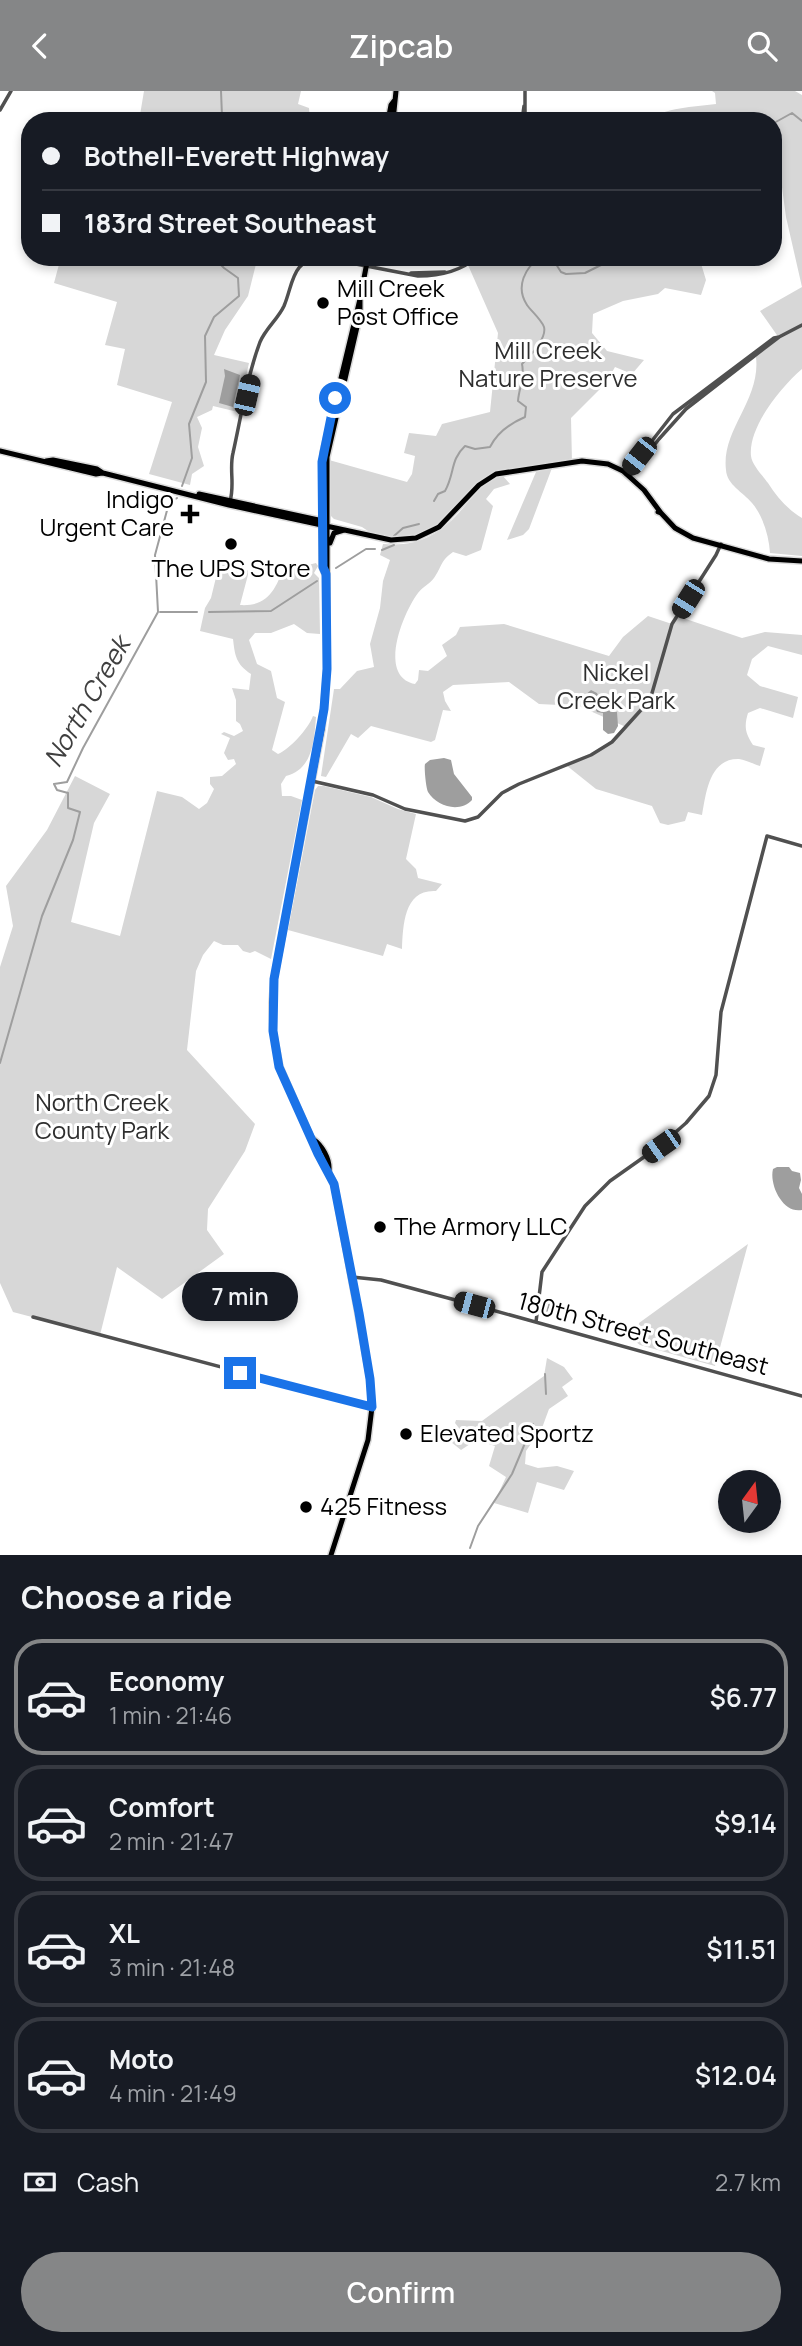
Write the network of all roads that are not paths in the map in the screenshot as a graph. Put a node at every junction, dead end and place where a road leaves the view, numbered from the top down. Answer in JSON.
{"nodes":[{"id":1,"x":11,"y":91,"type":"edge"},
{"id":2,"x":396,"y":91,"type":"edge"},
{"id":3,"x":525,"y":91,"type":"edge"},
{"id":4,"x":0,"y":110,"type":"edge"},
{"id":5,"x":392,"y":112,"type":"edge"},
{"id":6,"x":525,"y":112,"type":"edge"},
{"id":7,"x":301,"y":266,"type":"edge"},
{"id":8,"x":366,"y":266,"type":"edge"},
{"id":9,"x":371,"y":266,"type":"edge"},
{"id":10,"x":463,"y":266,"type":"edge"},
{"id":11,"x":360,"y":299,"type":"junction"},
{"id":12,"x":802,"y":325,"type":"edge"},
{"id":13,"x":338,"y":398,"type":"junction"},
{"id":14,"x":0,"y":451,"type":"edge"},
{"id":15,"x":628,"y":475,"type":"junction"},
{"id":16,"x":187,"y":493,"type":"junction"},
{"id":17,"x":230,"y":501,"type":"junction"},
{"id":18,"x":322,"y":503,"type":"junction"},
{"id":19,"x":306,"y":517,"type":"junction"},
{"id":20,"x":324,"y":524,"type":"junction"},
{"id":21,"x":351,"y":531,"type":"junction"},
{"id":22,"x":721,"y":544,"type":"junction"},
{"id":23,"x":328,"y":549,"type":"junction"},
{"id":24,"x":802,"y":561,"type":"edge"},
{"id":25,"x":326,"y":574,"type":"junction"},
{"id":26,"x":312,"y":781,"type":"junction"},
{"id":27,"x":802,"y":846,"type":"edge"},
{"id":28,"x":313,"y":1139,"type":"junction"},
{"id":29,"x":328,"y":1170,"type":"junction"},
{"id":30,"x":352,"y":1276,"type":"junction"},
{"id":31,"x":33,"y":1317,"type":"dead end"},
{"id":32,"x":536,"y":1322,"type":"junction"},
{"id":33,"x":802,"y":1396,"type":"edge"},
{"id":34,"x":372,"y":1407,"type":"junction"},
{"id":35,"x":331,"y":1555,"type":"edge"}],
"edges":[{"from":1,"to":4,"type":"street"},
{"from":2,"to":5,"type":"main road"},
{"from":3,"to":6,"type":"street"},
{"from":7,"to":17,"type":"street"},
{"from":8,"to":11,"type":"main road"},
{"from":9,"to":10,"type":"street"},
{"from":11,"to":13,"type":"main road"},
{"from":11,"to":13,"type":"main road"},
{"from":12,"to":15,"type":"street"},
{"from":13,"to":18,"type":"main road"},
{"from":13,"to":20,"type":"main road"},
{"from":14,"to":16,"type":"main road"},
{"from":15,"to":21,"type":"main road"},
{"from":15,"to":22,"type":"main road"},
{"from":16,"to":17,"type":"main road"},
{"from":16,"to":20,"type":"main road"},
{"from":17,"to":19,"type":"main road"},
{"from":18,"to":19,"type":"main road"},
{"from":18,"to":20,"type":"main road"},
{"from":19,"to":20,"type":"main road"},
{"from":20,"to":21,"type":"main road"},
{"from":20,"to":23,"type":"main road"},
{"from":20,"to":25,"type":"main road"},
{"from":21,"to":23,"type":"main road"},
{"from":22,"to":24,"type":"main road"},
{"from":22,"to":26,"type":"street"},
{"from":23,"to":25,"type":"main road"},
{"from":25,"to":26,"type":"main road"},
{"from":26,"to":28,"type":"main road"},
{"from":27,"to":32,"type":"street"},
{"from":28,"to":29,"type":"main road"},
{"from":28,"to":29,"type":"main road"},
{"from":29,"to":30,"type":"main road"},
{"from":30,"to":32,"type":"street","name":"180th Street Southeast"},
{"from":30,"to":34,"type":"main road"},
{"from":31,"to":34,"type":"street"},
{"from":32,"to":33,"type":"street","name":"180th Street Southeast"},
{"from":34,"to":35,"type":"main road"}]}
